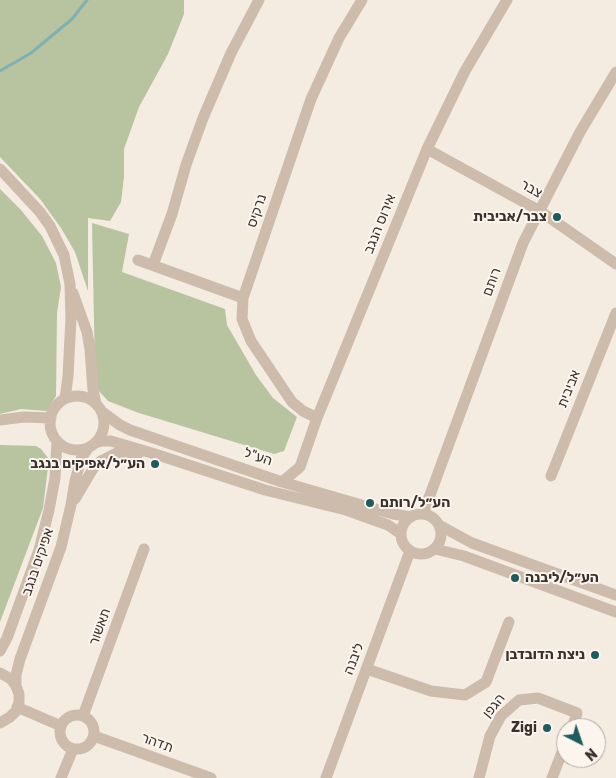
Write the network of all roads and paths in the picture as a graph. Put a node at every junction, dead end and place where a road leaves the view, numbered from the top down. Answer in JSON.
{"nodes":[{"id":1,"x":259,"y":0,"type":"edge"},
{"id":2,"x":362,"y":0,"type":"edge"},
{"id":3,"x":507,"y":0,"type":"edge"},
{"id":4,"x":616,"y":72,"type":"edge"},
{"id":5,"x":427,"y":149,"type":"junction"},
{"id":6,"x":0,"y":169,"type":"edge"},
{"id":7,"x":540,"y":211,"type":"junction"},
{"id":8,"x":138,"y":260,"type":"dead end"},
{"id":9,"x":616,"y":264,"type":"edge"},
{"id":10,"x":154,"y":265,"type":"junction"},
{"id":11,"x":70,"y":284,"type":"junction"},
{"id":12,"x":243,"y":298,"type":"junction"},
{"id":13,"x":616,"y":313,"type":"edge"},
{"id":14,"x":65,"y":399,"type":"junction"},
{"id":15,"x":99,"y":407,"type":"junction"},
{"id":16,"x":51,"y":418,"type":"junction"},
{"id":17,"x":317,"y":418,"type":"junction"},
{"id":18,"x":0,"y":420,"type":"edge"},
{"id":19,"x":57,"y":441,"type":"junction"},
{"id":20,"x":92,"y":445,"type":"junction"},
{"id":21,"x":156,"y":454,"type":"junction"},
{"id":22,"x":300,"y":467,"type":"junction"},
{"id":23,"x":550,"y":476,"type":"dead end"},
{"id":24,"x":282,"y":482,"type":"junction"},
{"id":25,"x":306,"y":488,"type":"junction"},
{"id":26,"x":71,"y":505,"type":"junction"},
{"id":27,"x":424,"y":514,"type":"junction"},
{"id":28,"x":411,"y":518,"type":"junction"},
{"id":29,"x":439,"y":525,"type":"junction"},
{"id":30,"x":401,"y":534,"type":"junction"},
{"id":31,"x":144,"y":549,"type":"dead end"},
{"id":32,"x":435,"y":549,"type":"junction"},
{"id":33,"x":410,"y":551,"type":"junction"},
{"id":34,"x":616,"y":595,"type":"edge"},
{"id":35,"x":616,"y":612,"type":"edge"},
{"id":36,"x":509,"y":622,"type":"dead end"},
{"id":37,"x":0,"y":651,"type":"edge"},
{"id":38,"x":367,"y":669,"type":"junction"},
{"id":39,"x":0,"y":673,"type":"edge"},
{"id":40,"x":16,"y":686,"type":"junction"},
{"id":41,"x":17,"y":707,"type":"junction"},
{"id":42,"x":83,"y":716,"type":"junction"},
{"id":43,"x":575,"y":718,"type":"edge"},
{"id":44,"x":0,"y":722,"type":"edge"},
{"id":45,"x":61,"y":726,"type":"junction"},
{"id":46,"x":94,"y":736,"type":"junction"},
{"id":47,"x":73,"y":749,"type":"junction"},
{"id":48,"x":198,"y":776,"type":"edge"},
{"id":49,"x":61,"y":778,"type":"edge"},
{"id":50,"x":211,"y":778,"type":"edge"},
{"id":51,"x":326,"y":778,"type":"edge"},
{"id":52,"x":479,"y":778,"type":"edge"}],
"edges":[{"from":1,"to":10,"type":"street"},
{"from":2,"to":12,"type":"street","name":"נרקיס"},
{"from":3,"to":5,"type":"street","name":"אירוס הנגב"},
{"from":4,"to":7,"type":"street","name":"רותם"},
{"from":5,"to":7,"type":"street","name":"צבר"},
{"from":5,"to":17,"type":"street","name":"אירוס הנגב"},
{"from":6,"to":11,"type":"street"},
{"from":7,"to":9,"type":"street","name":"צבר"},
{"from":7,"to":27,"type":"street","name":"רותם"},
{"from":8,"to":10,"type":"street"},
{"from":10,"to":12,"type":"street"},
{"from":11,"to":14,"type":"street"},
{"from":11,"to":15,"type":"street"},
{"from":12,"to":17,"type":"street","name":"נרקיס"},
{"from":13,"to":23,"type":"street","name":"אביבית"},
{"from":14,"to":15,"type":"street"},
{"from":14,"to":16,"type":"street"},
{"from":15,"to":20,"type":"street"},
{"from":15,"to":24,"type":"street","name":"הע\"ל"},
{"from":16,"to":18,"type":"street"},
{"from":16,"to":19,"type":"street"},
{"from":17,"to":22,"type":"street","name":"אירוס הנגב"},
{"from":19,"to":20,"type":"street"},
{"from":19,"to":37,"type":"street","name":"אפיקים בנגב"},
{"from":20,"to":21,"type":"street"},
{"from":20,"to":26,"type":"street","name":"אפיקים בנגב"},
{"from":21,"to":26,"type":"street"},
{"from":21,"to":30,"type":"street"},
{"from":22,"to":24,"type":"street"},
{"from":22,"to":25,"type":"street"},
{"from":24,"to":25,"type":"street","name":"הע\"ל"},
{"from":25,"to":28,"type":"street","name":"הע\"ל"},
{"from":26,"to":40,"type":"street","name":"אפיקים בנגב"},
{"from":27,"to":28,"type":"street"},
{"from":27,"to":29,"type":"street"},
{"from":28,"to":30,"type":"street"},
{"from":29,"to":32,"type":"street"},
{"from":29,"to":34,"type":"street"},
{"from":30,"to":33,"type":"street"},
{"from":31,"to":42,"type":"street","name":"תאשור"},
{"from":32,"to":33,"type":"street"},
{"from":32,"to":35,"type":"street"},
{"from":33,"to":38,"type":"street","name":"ליבנה"},
{"from":36,"to":38,"type":"street"},
{"from":38,"to":51,"type":"street","name":"ליבנה"},
{"from":39,"to":40,"type":"street"},
{"from":40,"to":41,"type":"street","name":"אפיקים בנגב"},
{"from":41,"to":44,"type":"street"},
{"from":41,"to":45,"type":"street"},
{"from":42,"to":45,"type":"street"},
{"from":42,"to":46,"type":"street"},
{"from":43,"to":52,"type":"street","name":"הגפן"},
{"from":45,"to":47,"type":"street"},
{"from":46,"to":47,"type":"street"},
{"from":46,"to":48,"type":"street","name":"תדהר"},
{"from":47,"to":49,"type":"street"},
{"from":48,"to":50,"type":"street","name":"תדהר"}]}
